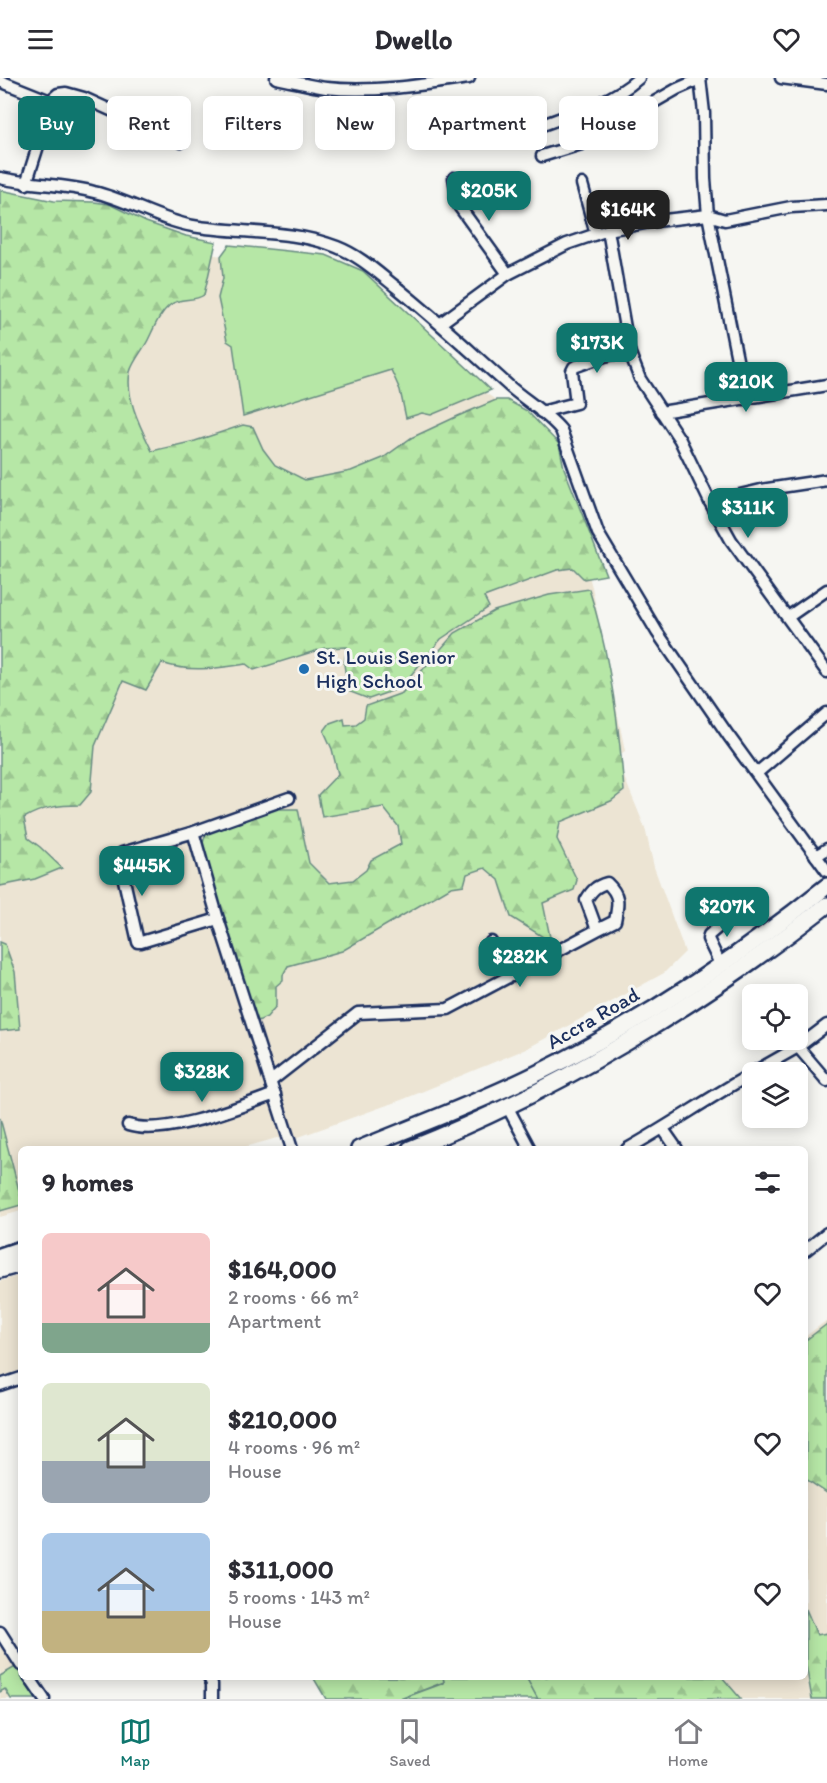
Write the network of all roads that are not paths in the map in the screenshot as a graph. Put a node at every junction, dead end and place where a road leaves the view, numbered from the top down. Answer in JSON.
{"nodes":[{"id":1,"x":276,"y":78,"type":"edge"},
{"id":2,"x":469,"y":78,"type":"edge"},
{"id":3,"x":639,"y":78,"type":"edge"},
{"id":4,"x":700,"y":78,"type":"edge"},
{"id":5,"x":782,"y":78,"type":"edge"},
{"id":6,"x":0,"y":81,"type":"edge"},
{"id":7,"x":827,"y":84,"type":"edge"},
{"id":8,"x":38,"y":96,"type":"edge"},
{"id":9,"x":56,"y":96,"type":"edge"},
{"id":10,"x":77,"y":96,"type":"edge"},
{"id":11,"x":547,"y":123,"type":"edge"},
{"id":12,"x":37,"y":150,"type":"edge"},
{"id":13,"x":542,"y":156,"type":"dead end"},
{"id":14,"x":0,"y":178,"type":"edge"},
{"id":15,"x":454,"y":178,"type":"dead end"},
{"id":16,"x":26,"y":184,"type":"junction"},
{"id":17,"x":582,"y":184,"type":"dead end"},
{"id":18,"x":827,"y":205,"type":"edge"},
{"id":19,"x":708,"y":215,"type":"junction"},
{"id":20,"x":608,"y":230,"type":"junction"},
{"id":21,"x":597,"y":234,"type":"junction"},
{"id":22,"x":508,"y":274,"type":"junction"},
{"id":23,"x":441,"y":323,"type":"junction"},
{"id":24,"x":629,"y":351,"type":"junction"},
{"id":25,"x":827,"y":385,"type":"edge"},
{"id":26,"x":745,"y":399,"type":"junction"},
{"id":27,"x":541,"y":412,"type":"junction"},
{"id":28,"x":661,"y":412,"type":"junction"},
{"id":29,"x":827,"y":480,"type":"edge"},
{"id":30,"x":710,"y":502,"type":"junction"},
{"id":31,"x":827,"y":590,"type":"edge"},
{"id":32,"x":788,"y":617,"type":"junction"},
{"id":33,"x":827,"y":672,"type":"edge"},
{"id":34,"x":827,"y":713,"type":"edge"},
{"id":35,"x":757,"y":774,"type":"junction"},
{"id":36,"x":289,"y":798,"type":"dead end"},
{"id":37,"x":190,"y":833,"type":"junction"},
{"id":38,"x":827,"y":849,"type":"edge"},
{"id":39,"x":816,"y":856,"type":"junction"},
{"id":40,"x":827,"y":871,"type":"edge"},
{"id":41,"x":827,"y":886,"type":"edge"},
{"id":42,"x":827,"y":905,"type":"edge"},
{"id":43,"x":736,"y":912,"type":"dead end"},
{"id":44,"x":218,"y":920,"type":"junction"},
{"id":45,"x":597,"y":930,"type":"dead end"},
{"id":46,"x":491,"y":942,"type":"dead end"},
{"id":47,"x":722,"y":966,"type":"junction"},
{"id":48,"x":513,"y":975,"type":"junction"},
{"id":49,"x":827,"y":1025,"type":"edge"},
{"id":50,"x":808,"y":1039,"type":"edge"},
{"id":51,"x":793,"y":1050,"type":"edge"},
{"id":52,"x":801,"y":1050,"type":"edge"},
{"id":53,"x":772,"y":1062,"type":"edge"},
{"id":54,"x":742,"y":1079,"type":"edge"},
{"id":55,"x":271,"y":1081,"type":"junction"},
{"id":56,"x":827,"y":1081,"type":"edge"},
{"id":57,"x":275,"y":1094,"type":"junction"},
{"id":58,"x":507,"y":1106,"type":"junction"},
{"id":59,"x":128,"y":1125,"type":"dead end"},
{"id":60,"x":663,"y":1129,"type":"junction"},
{"id":61,"x":291,"y":1146,"type":"edge"},
{"id":62,"x":367,"y":1146,"type":"edge"},
{"id":63,"x":417,"y":1146,"type":"edge"},
{"id":64,"x":528,"y":1146,"type":"edge"},
{"id":65,"x":632,"y":1146,"type":"edge"},
{"id":66,"x":675,"y":1146,"type":"edge"},
{"id":67,"x":827,"y":1233,"type":"edge"},
{"id":68,"x":18,"y":1248,"type":"edge"},
{"id":69,"x":808,"y":1248,"type":"edge"},
{"id":70,"x":0,"y":1249,"type":"edge"},
{"id":71,"x":18,"y":1249,"type":"edge"},
{"id":72,"x":0,"y":1256,"type":"edge"},
{"id":73,"x":18,"y":1265,"type":"edge"},
{"id":74,"x":0,"y":1270,"type":"edge"},
{"id":75,"x":18,"y":1379,"type":"edge"},
{"id":76,"x":0,"y":1385,"type":"edge"},
{"id":77,"x":0,"y":1632,"type":"edge"},
{"id":78,"x":18,"y":1660,"type":"edge"},
{"id":79,"x":31,"y":1680,"type":"edge"},
{"id":80,"x":210,"y":1680,"type":"edge"},
{"id":81,"x":44,"y":1699,"type":"edge"},
{"id":82,"x":212,"y":1699,"type":"edge"}],
"edges":[{"from":1,"to":2,"type":"street"},
{"from":3,"to":11,"type":"street"},
{"from":4,"to":13,"type":"street"},
{"from":4,"to":19,"type":"street"},
{"from":5,"to":7,"type":"street"},
{"from":6,"to":8,"type":"street"},
{"from":9,"to":10,"type":"street"},
{"from":12,"to":16,"type":"street"},
{"from":14,"to":16,"type":"street"},
{"from":15,"to":22,"type":"street"},
{"from":16,"to":23,"type":"street"},
{"from":17,"to":21,"type":"street"},
{"from":18,"to":19,"type":"street"},
{"from":19,"to":20,"type":"street"},
{"from":19,"to":26,"type":"street"},
{"from":20,"to":21,"type":"street"},
{"from":20,"to":24,"type":"street"},
{"from":21,"to":22,"type":"street"},
{"from":22,"to":23,"type":"street"},
{"from":23,"to":27,"type":"street"},
{"from":24,"to":27,"type":"street"},
{"from":24,"to":28,"type":"street"},
{"from":25,"to":26,"type":"street"},
{"from":26,"to":28,"type":"street"},
{"from":27,"to":35,"type":"street"},
{"from":28,"to":30,"type":"street"},
{"from":29,"to":30,"type":"street"},
{"from":30,"to":32,"type":"street"},
{"from":31,"to":32,"type":"street"},
{"from":32,"to":33,"type":"street"},
{"from":34,"to":35,"type":"street"},
{"from":35,"to":39,"type":"street"},
{"from":36,"to":37,"type":"street"},
{"from":37,"to":44,"type":"street"},
{"from":37,"to":44,"type":"street"},
{"from":38,"to":39,"type":"street"},
{"from":39,"to":40,"type":"street"},
{"from":41,"to":47,"type":"highway","name":"Accra Road"},
{"from":42,"to":58,"type":"highway","name":"Accra Road"},
{"from":43,"to":47,"type":"street"},
{"from":44,"to":55,"type":"street"},
{"from":45,"to":48,"type":"street"},
{"from":46,"to":48,"type":"street"},
{"from":47,"to":62,"type":"highway","name":"Accra Road"},
{"from":48,"to":55,"type":"street"},
{"from":49,"to":50,"type":"street"},
{"from":51,"to":53,"type":"street"},
{"from":52,"to":56,"type":"street"},
{"from":54,"to":60,"type":"street"},
{"from":55,"to":57,"type":"street"},
{"from":57,"to":59,"type":"street"},
{"from":57,"to":61,"type":"street"},
{"from":58,"to":63,"type":"highway","name":"Accra Road"},
{"from":58,"to":64,"type":"street"},
{"from":60,"to":65,"type":"street"},
{"from":60,"to":66,"type":"street"},
{"from":67,"to":69,"type":"street"},
{"from":68,"to":70,"type":"highway"},
{"from":71,"to":72,"type":"highway"},
{"from":73,"to":74,"type":"highway"},
{"from":75,"to":76,"type":"street"},
{"from":77,"to":78,"type":"street"},
{"from":79,"to":81,"type":"street"},
{"from":80,"to":82,"type":"street"}]}
